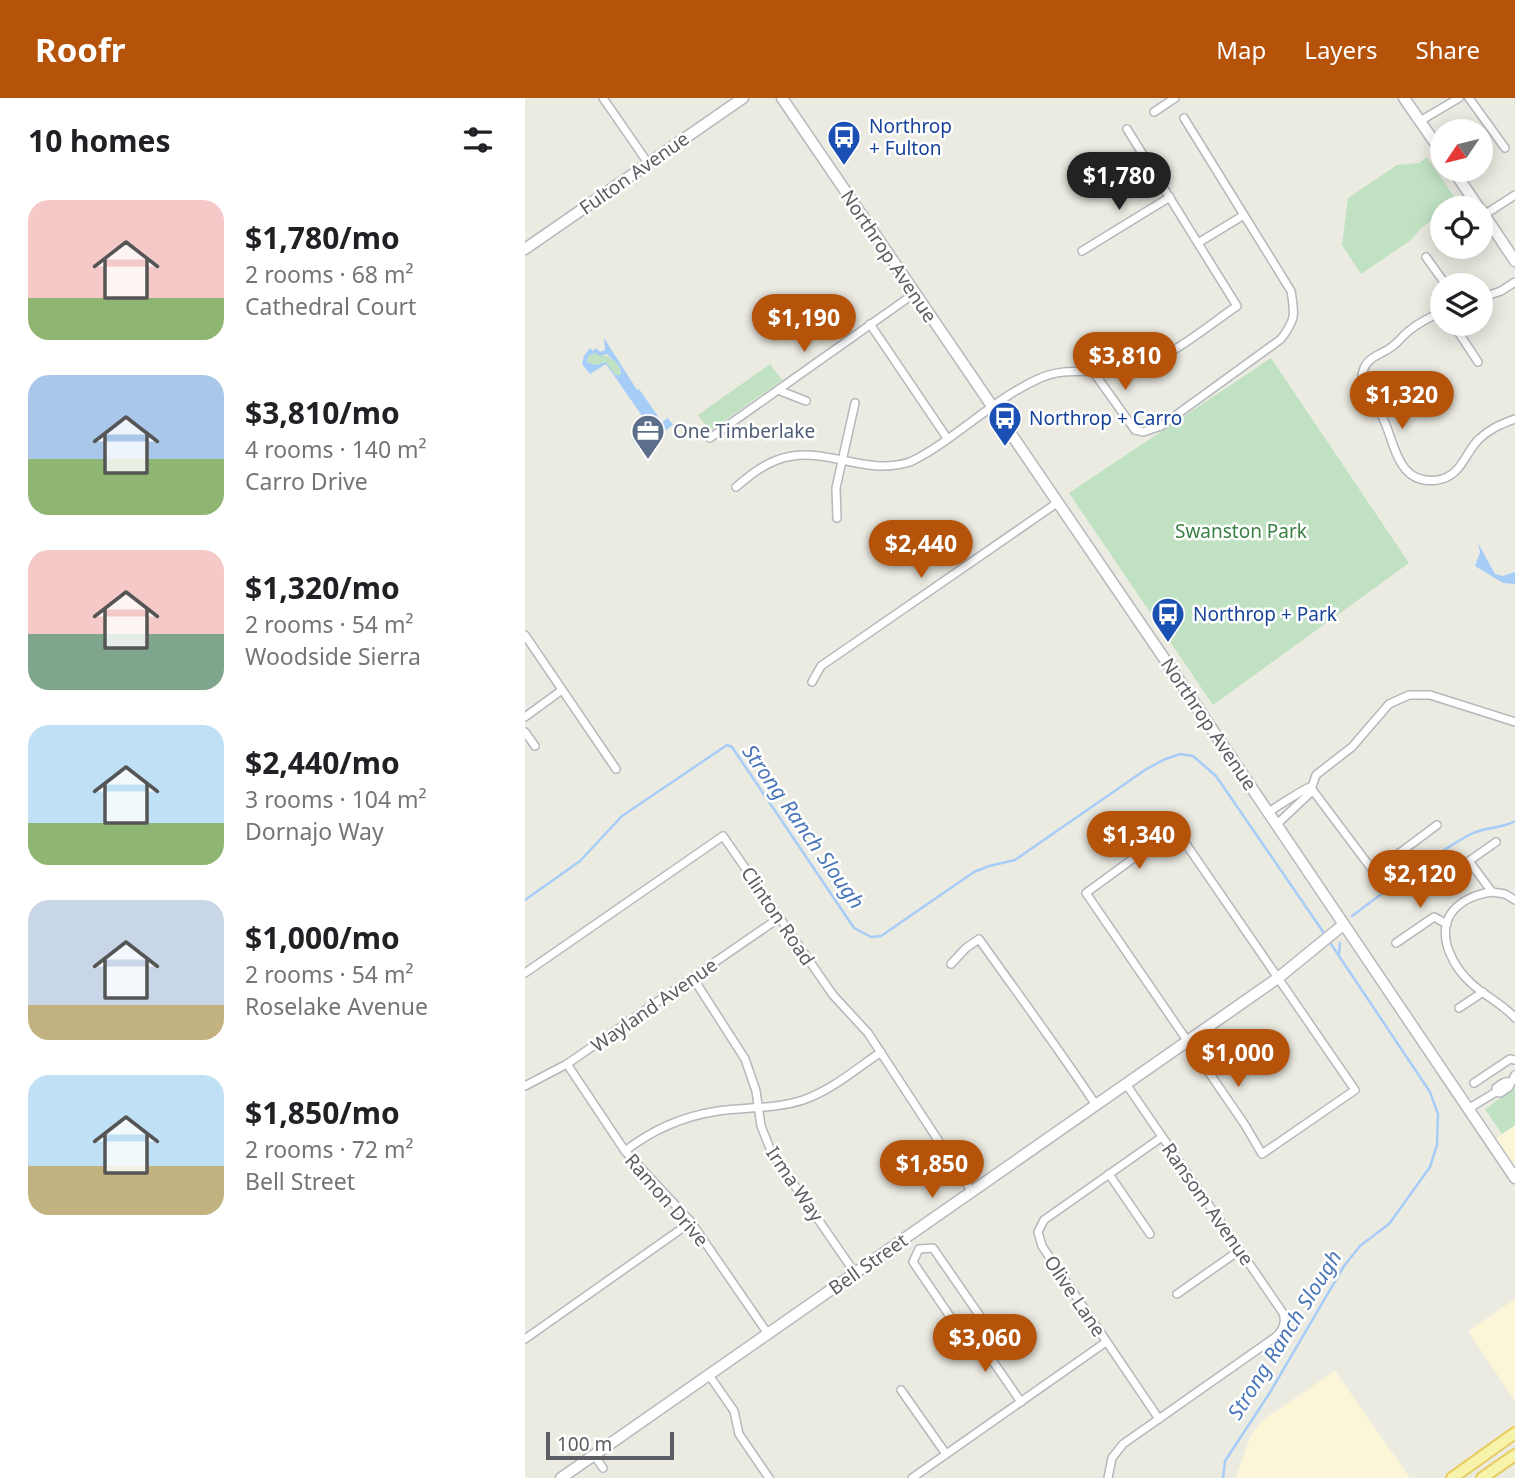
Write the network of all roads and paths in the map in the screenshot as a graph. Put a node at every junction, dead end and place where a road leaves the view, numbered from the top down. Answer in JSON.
{"nodes":[{"id":1,"x":603,"y":98,"type":"edge"},
{"id":2,"x":743,"y":98,"type":"edge"},
{"id":3,"x":782,"y":98,"type":"edge"},
{"id":4,"x":1174,"y":98,"type":"edge"},
{"id":5,"x":1404,"y":98,"type":"edge"},
{"id":6,"x":1459,"y":98,"type":"edge"},
{"id":7,"x":1469,"y":98,"type":"edge"},
{"id":8,"x":1154,"y":112,"type":"dead end"},
{"id":9,"x":1184,"y":118,"type":"dead end"},
{"id":10,"x":1420,"y":121,"type":"junction"},
{"id":11,"x":1127,"y":129,"type":"dead end"},
{"id":12,"x":1430,"y":136,"type":"edge"},
{"id":13,"x":1505,"y":148,"type":"dead end"},
{"id":14,"x":648,"y":163,"type":"junction"},
{"id":15,"x":1515,"y":195,"type":"edge"},
{"id":16,"x":1170,"y":197,"type":"junction"},
{"id":17,"x":1493,"y":205,"type":"edge"},
{"id":18,"x":1244,"y":215,"type":"junction"},
{"id":19,"x":1493,"y":229,"type":"edge"},
{"id":20,"x":1198,"y":243,"type":"junction"},
{"id":21,"x":525,"y":248,"type":"edge"},
{"id":22,"x":1082,"y":251,"type":"dead end"},
{"id":23,"x":1426,"y":257,"type":"dead end"},
{"id":24,"x":1515,"y":261,"type":"edge"},
{"id":25,"x":1437,"y":273,"type":"edge"},
{"id":26,"x":1515,"y":282,"type":"edge"},
{"id":27,"x":915,"y":293,"type":"junction"},
{"id":28,"x":1493,"y":294,"type":"edge"},
{"id":29,"x":1430,"y":318,"type":"edge"},
{"id":30,"x":870,"y":324,"type":"junction"},
{"id":31,"x":1461,"y":336,"type":"edge"},
{"id":32,"x":1478,"y":362,"type":"dead end"},
{"id":33,"x":1092,"y":370,"type":"junction"},
{"id":34,"x":778,"y":390,"type":"junction"},
{"id":35,"x":806,"y":401,"type":"dead end"},
{"id":36,"x":855,"y":403,"type":"dead end"},
{"id":37,"x":992,"y":408,"type":"junction"},
{"id":38,"x":1515,"y":419,"type":"edge"},
{"id":39,"x":710,"y":438,"type":"dead end"},
{"id":40,"x":947,"y":438,"type":"junction"},
{"id":41,"x":843,"y":460,"type":"junction"},
{"id":42,"x":736,"y":487,"type":"dead end"},
{"id":43,"x":1057,"y":503,"type":"junction"},
{"id":44,"x":837,"y":518,"type":"dead end"},
{"id":45,"x":525,"y":635,"type":"edge"},
{"id":46,"x":812,"y":682,"type":"dead end"},
{"id":47,"x":562,"y":690,"type":"junction"},
{"id":48,"x":525,"y":717,"type":"edge"},
{"id":49,"x":1515,"y":722,"type":"edge"},
{"id":50,"x":525,"y":732,"type":"edge"},
{"id":51,"x":535,"y":746,"type":"dead end"},
{"id":52,"x":616,"y":769,"type":"dead end"},
{"id":53,"x":1310,"y":787,"type":"junction"},
{"id":54,"x":1296,"y":801,"type":"junction"},
{"id":55,"x":1268,"y":813,"type":"junction"},
{"id":56,"x":1276,"y":825,"type":"junction"},
{"id":57,"x":1437,"y":825,"type":"dead end"},
{"id":58,"x":1496,"y":842,"type":"dead end"},
{"id":59,"x":1492,"y":892,"type":"junction"},
{"id":60,"x":1515,"y":900,"type":"edge"},
{"id":61,"x":779,"y":918,"type":"junction"},
{"id":62,"x":1447,"y":924,"type":"junction"},
{"id":63,"x":1343,"y":925,"type":"junction"},
{"id":64,"x":1396,"y":943,"type":"dead end"},
{"id":65,"x":951,"y":964,"type":"dead end"},
{"id":66,"x":525,"y":973,"type":"edge"},
{"id":67,"x":693,"y":978,"type":"junction"},
{"id":68,"x":1278,"y":978,"type":"junction"},
{"id":69,"x":1483,"y":992,"type":"junction"},
{"id":70,"x":1459,"y":1008,"type":"dead end"},
{"id":71,"x":1515,"y":1018,"type":"edge"},
{"id":72,"x":1187,"y":1041,"type":"junction"},
{"id":73,"x":881,"y":1052,"type":"junction"},
{"id":74,"x":1515,"y":1060,"type":"edge"},
{"id":75,"x":567,"y":1064,"type":"junction"},
{"id":76,"x":1513,"y":1079,"type":"edge"},
{"id":77,"x":1473,"y":1083,"type":"dead end"},
{"id":78,"x":1126,"y":1084,"type":"junction"},
{"id":79,"x":525,"y":1086,"type":"edge"},
{"id":80,"x":1096,"y":1105,"type":"junction"},
{"id":81,"x":758,"y":1108,"type":"junction"},
{"id":82,"x":1468,"y":1109,"type":"junction"},
{"id":83,"x":1162,"y":1137,"type":"junction"},
{"id":84,"x":625,"y":1151,"type":"junction"},
{"id":85,"x":1109,"y":1174,"type":"junction"},
{"id":86,"x":1515,"y":1178,"type":"edge"},
{"id":87,"x":972,"y":1192,"type":"junction"},
{"id":88,"x":691,"y":1222,"type":"junction"},
{"id":89,"x":1150,"y":1234,"type":"dead end"},
{"id":90,"x":910,"y":1235,"type":"junction"},
{"id":91,"x":919,"y":1249,"type":"junction"},
{"id":92,"x":1240,"y":1250,"type":"junction"},
{"id":93,"x":855,"y":1273,"type":"junction"},
{"id":94,"x":1177,"y":1294,"type":"dead end"},
{"id":95,"x":972,"y":1331,"type":"junction"},
{"id":96,"x":768,"y":1334,"type":"junction"},
{"id":97,"x":525,"y":1339,"type":"edge"},
{"id":98,"x":1107,"y":1342,"type":"junction"},
{"id":99,"x":709,"y":1375,"type":"junction"},
{"id":100,"x":901,"y":1390,"type":"dead end"},
{"id":101,"x":1021,"y":1402,"type":"junction"},
{"id":102,"x":1159,"y":1419,"type":"junction"},
{"id":103,"x":1515,"y":1433,"type":"edge"},
{"id":104,"x":946,"y":1454,"type":"junction"},
{"id":105,"x":594,"y":1455,"type":"junction"},
{"id":106,"x":1515,"y":1455,"type":"edge"},
{"id":107,"x":603,"y":1468,"type":"dead end"},
{"id":108,"x":561,"y":1478,"type":"edge"},
{"id":109,"x":769,"y":1478,"type":"edge"},
{"id":110,"x":912,"y":1478,"type":"edge"},
{"id":111,"x":1108,"y":1478,"type":"edge"},
{"id":112,"x":1453,"y":1478,"type":"edge"},
{"id":113,"x":1482,"y":1478,"type":"edge"}],
"edges":[{"from":1,"to":14,"type":"street"},
{"from":2,"to":14,"type":"street","name":"Fulton Avenue"},
{"from":3,"to":27,"type":"street","name":"Northrop Avenue"},
{"from":4,"to":8,"type":"street"},
{"from":5,"to":10,"type":"street"},
{"from":6,"to":10,"type":"street"},
{"from":7,"to":13,"type":"street"},
{"from":9,"to":18,"type":"street"},
{"from":10,"to":12,"type":"street"},
{"from":11,"to":16,"type":"street"},
{"from":14,"to":21,"type":"street","name":"Fulton Avenue"},
{"from":15,"to":17,"type":"street"},
{"from":16,"to":20,"type":"street"},
{"from":16,"to":22,"type":"street"},
{"from":18,"to":20,"type":"street"},
{"from":18,"to":33,"type":"street"},
{"from":19,"to":24,"type":"street"},
{"from":20,"to":33,"type":"street"},
{"from":23,"to":25,"type":"street"},
{"from":26,"to":28,"type":"street"},
{"from":27,"to":30,"type":"street"},
{"from":27,"to":37,"type":"street","name":"Northrop Avenue"},
{"from":29,"to":38,"type":"street"},
{"from":30,"to":34,"type":"street"},
{"from":30,"to":40,"type":"street"},
{"from":31,"to":32,"type":"street"},
{"from":33,"to":37,"type":"street"},
{"from":34,"to":35,"type":"street"},
{"from":34,"to":39,"type":"street"},
{"from":36,"to":41,"type":"street"},
{"from":37,"to":40,"type":"street"},
{"from":37,"to":43,"type":"street","name":"Northrop Avenue"},
{"from":40,"to":41,"type":"street"},
{"from":41,"to":42,"type":"street"},
{"from":41,"to":44,"type":"street"},
{"from":43,"to":46,"type":"street"},
{"from":43,"to":55,"type":"street","name":"Northrop Avenue"},
{"from":45,"to":47,"type":"street"},
{"from":47,"to":48,"type":"street"},
{"from":47,"to":52,"type":"street"},
{"from":49,"to":53,"type":"street"},
{"from":50,"to":51,"type":"street"},
{"from":53,"to":54,"type":"street"},
{"from":53,"to":57,"type":"street"},
{"from":54,"to":55,"type":"street"},
{"from":54,"to":56,"type":"street"},
{"from":55,"to":56,"type":"street","name":"Northrop Avenue"},
{"from":56,"to":63,"type":"street","name":"Northrop Avenue"},
{"from":58,"to":59,"type":"street"},
{"from":59,"to":60,"type":"street"},
{"from":59,"to":62,"type":"street"},
{"from":61,"to":66,"type":"street","name":"Clinton Road"},
{"from":61,"to":67,"type":"street","name":"Wayland Avenue"},
{"from":61,"to":73,"type":"street","name":"Clinton Road"},
{"from":62,"to":64,"type":"street"},
{"from":62,"to":69,"type":"street"},
{"from":63,"to":68,"type":"street","name":"Bell Street"},
{"from":63,"to":82,"type":"street","name":"Northrop Avenue"},
{"from":65,"to":80,"type":"street"},
{"from":67,"to":75,"type":"street","name":"Wayland Avenue"},
{"from":67,"to":81,"type":"street","name":"Irma Way"},
{"from":68,"to":72,"type":"street","name":"Bell Street"},
{"from":68,"to":72,"type":"street"},
{"from":68,"to":72,"type":"street"},
{"from":69,"to":70,"type":"street"},
{"from":69,"to":71,"type":"street"},
{"from":72,"to":78,"type":"street","name":"Bell Street"},
{"from":73,"to":81,"type":"street"},
{"from":73,"to":87,"type":"street","name":"Clinton Road"},
{"from":74,"to":77,"type":"street"},
{"from":75,"to":79,"type":"street","name":"Wayland Avenue"},
{"from":75,"to":84,"type":"street","name":"Ramon Drive"},
{"from":76,"to":82,"type":"street"},
{"from":78,"to":80,"type":"street","name":"Bell Street"},
{"from":78,"to":83,"type":"street","name":"Ransom Avenue"},
{"from":80,"to":87,"type":"street","name":"Bell Street"},
{"from":81,"to":84,"type":"street"},
{"from":81,"to":93,"type":"street","name":"Irma Way"},
{"from":82,"to":86,"type":"street","name":"Northrop Avenue"},
{"from":83,"to":85,"type":"street","name":"Olive Lane"},
{"from":83,"to":92,"type":"street","name":"Ransom Avenue"},
{"from":84,"to":88,"type":"street","name":"Ramon Drive"},
{"from":85,"to":89,"type":"street"},
{"from":85,"to":98,"type":"street","name":"Olive Lane"},
{"from":87,"to":90,"type":"street","name":"Bell Street"},
{"from":88,"to":96,"type":"street","name":"Ramon Drive"},
{"from":88,"to":97,"type":"street"},
{"from":90,"to":91,"type":"street"},
{"from":90,"to":93,"type":"street","name":"Bell Street"},
{"from":91,"to":95,"type":"street"},
{"from":91,"to":95,"type":"street"},
{"from":92,"to":94,"type":"street"},
{"from":92,"to":102,"type":"street","name":"Ransom Avenue"},
{"from":93,"to":96,"type":"street","name":"Bell Street"},
{"from":95,"to":101,"type":"street"},
{"from":96,"to":99,"type":"street","name":"Bell Street"},
{"from":98,"to":101,"type":"street"},
{"from":98,"to":102,"type":"street","name":"Olive Lane"},
{"from":99,"to":105,"type":"street","name":"Bell Street"},
{"from":99,"to":109,"type":"street"},
{"from":100,"to":104,"type":"street"},
{"from":101,"to":104,"type":"street"},
{"from":102,"to":111,"type":"street"},
{"from":103,"to":112,"type":"main road"},
{"from":104,"to":110,"type":"street"},
{"from":105,"to":107,"type":"street"},
{"from":105,"to":108,"type":"street","name":"Bell Street"},
{"from":106,"to":113,"type":"main road"}]}
